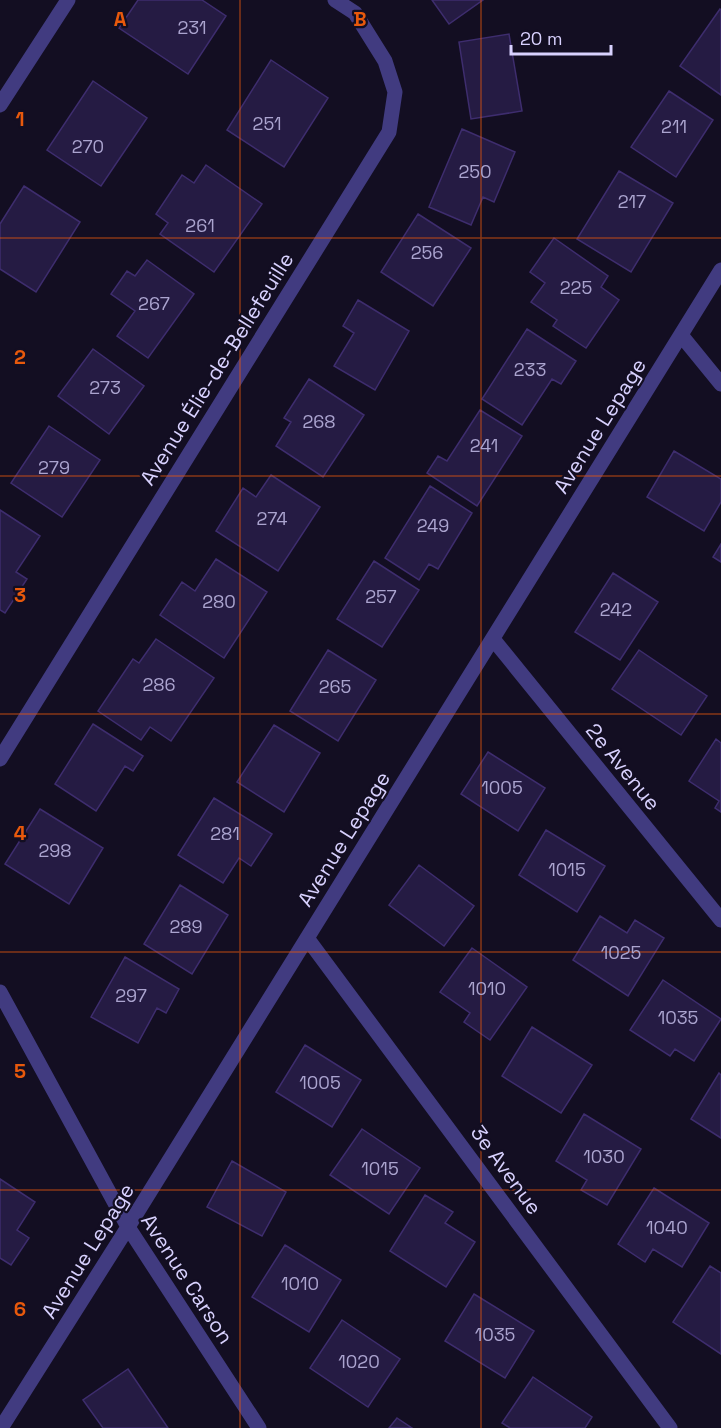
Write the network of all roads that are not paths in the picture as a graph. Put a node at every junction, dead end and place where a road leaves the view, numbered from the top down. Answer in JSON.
{"nodes":[{"id":1,"x":68,"y":0,"type":"edge"},
{"id":2,"x":335,"y":0,"type":"edge"},
{"id":3,"x":0,"y":105,"type":"edge"},
{"id":4,"x":721,"y":270,"type":"edge"},
{"id":5,"x":681,"y":335,"type":"junction"},
{"id":6,"x":721,"y":384,"type":"edge"},
{"id":7,"x":493,"y":639,"type":"junction"},
{"id":8,"x":0,"y":759,"type":"edge"},
{"id":9,"x":721,"y":921,"type":"edge"},
{"id":10,"x":307,"y":938,"type":"junction"},
{"id":11,"x":0,"y":992,"type":"edge"},
{"id":12,"x":128,"y":1227,"type":"junction"},
{"id":13,"x":1,"y":1428,"type":"edge"},
{"id":14,"x":259,"y":1428,"type":"edge"},
{"id":15,"x":670,"y":1428,"type":"edge"}],
"edges":[{"from":1,"to":3,"type":"street"},
{"from":2,"to":8,"type":"street","name":"Avenue Élie-de-Bellefeuille"},
{"from":4,"to":5,"type":"street","name":"Avenue Lepage"},
{"from":5,"to":6,"type":"street"},
{"from":5,"to":7,"type":"street","name":"Avenue Lepage"},
{"from":7,"to":9,"type":"street","name":"2e Avenue"},
{"from":7,"to":10,"type":"street","name":"Avenue Lepage"},
{"from":10,"to":12,"type":"street","name":"Avenue Lepage"},
{"from":10,"to":15,"type":"street","name":"3e Avenue"},
{"from":11,"to":12,"type":"street","name":"Avenue Carson"},
{"from":12,"to":13,"type":"street","name":"Avenue Lepage"},
{"from":12,"to":14,"type":"street","name":"Avenue Carson"}]}
